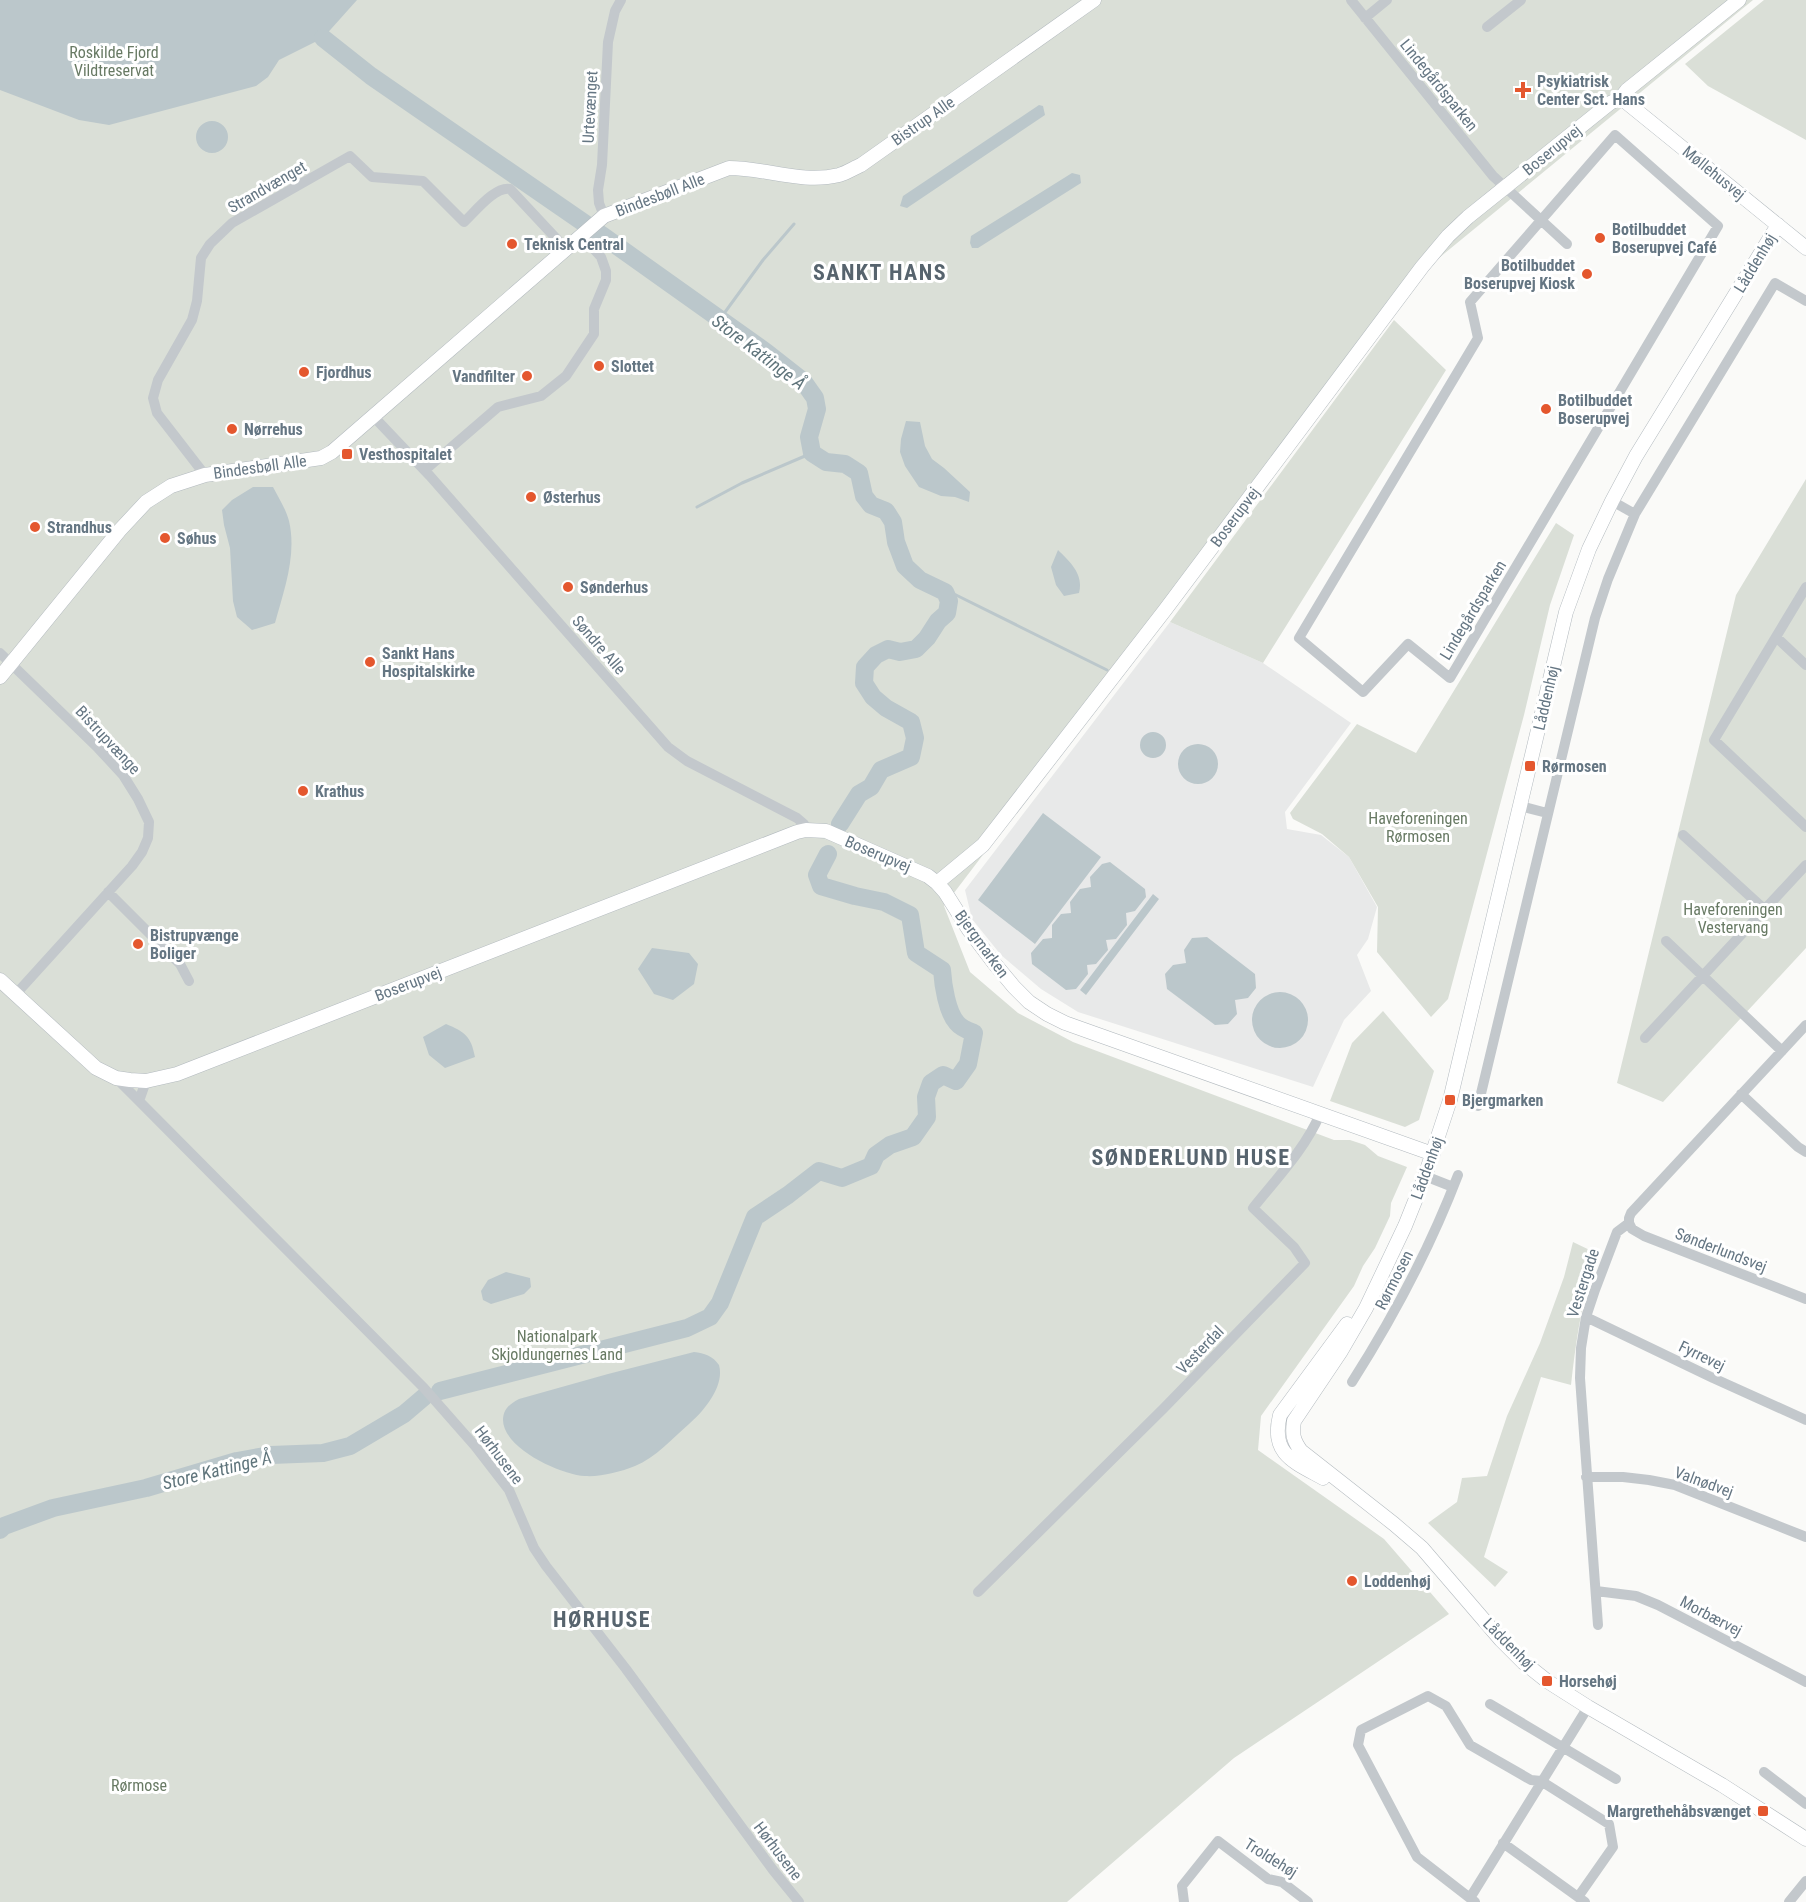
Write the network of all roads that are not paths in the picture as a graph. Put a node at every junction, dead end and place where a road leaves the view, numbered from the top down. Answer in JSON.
{"nodes":[{"id":1,"x":621,"y":0,"type":"edge"},
{"id":2,"x":1094,"y":0,"type":"edge"},
{"id":3,"x":1351,"y":0,"type":"edge"},
{"id":4,"x":1387,"y":0,"type":"edge"},
{"id":5,"x":1521,"y":0,"type":"edge"},
{"id":6,"x":1739,"y":0,"type":"edge"},
{"id":7,"x":1365,"y":18,"type":"junction"},
{"id":8,"x":1488,"y":27,"type":"dead end"},
{"id":9,"x":1621,"y":98,"type":"junction"},
{"id":10,"x":729,"y":168,"type":"joint"},
{"id":11,"x":1504,"y":188,"type":"junction"},
{"id":12,"x":604,"y":216,"type":"junction"},
{"id":13,"x":1541,"y":221,"type":"junction"},
{"id":14,"x":1778,"y":225,"type":"junction"},
{"id":15,"x":582,"y":236,"type":"junction"},
{"id":16,"x":1567,"y":244,"type":"dead end"},
{"id":17,"x":1806,"y":248,"type":"edge"},
{"id":18,"x":566,"y":249,"type":"junction"},
{"id":19,"x":1806,"y":301,"type":"edge"},
{"id":20,"x":373,"y":416,"type":"junction"},
{"id":21,"x":425,"y":470,"type":"junction"},
{"id":22,"x":205,"y":475,"type":"junction"},
{"id":23,"x":1612,"y":501,"type":"junction"},
{"id":24,"x":1635,"y":514,"type":"junction"},
{"id":25,"x":1806,"y":587,"type":"edge"},
{"id":26,"x":1776,"y":637,"type":"junction"},
{"id":27,"x":0,"y":653,"type":"edge"},
{"id":28,"x":12,"y":663,"type":"junction"},
{"id":29,"x":1806,"y":665,"type":"edge"},
{"id":30,"x":0,"y":677,"type":"edge"},
{"id":31,"x":1520,"y":806,"type":"junction"},
{"id":32,"x":1547,"y":813,"type":"junction"},
{"id":33,"x":1806,"y":827,"type":"edge"},
{"id":34,"x":806,"y":830,"type":"junction"},
{"id":35,"x":1683,"y":835,"type":"dead end"},
{"id":36,"x":1806,"y":865,"type":"edge"},
{"id":37,"x":937,"y":883,"type":"junction"},
{"id":38,"x":108,"y":892,"type":"junction"},
{"id":39,"x":1764,"y":909,"type":"junction"},
{"id":40,"x":1666,"y":941,"type":"dead end"},
{"id":41,"x":1702,"y":976,"type":"junction"},
{"id":42,"x":0,"y":980,"type":"edge"},
{"id":43,"x":189,"y":981,"type":"dead end"},
{"id":44,"x":15,"y":995,"type":"junction"},
{"id":45,"x":1806,"y":1025,"type":"edge"},
{"id":46,"x":1645,"y":1038,"type":"dead end"},
{"id":47,"x":1782,"y":1051,"type":"junction"},
{"id":48,"x":116,"y":1078,"type":"junction"},
{"id":49,"x":146,"y":1081,"type":"junction"},
{"id":50,"x":1741,"y":1094,"type":"junction"},
{"id":51,"x":139,"y":1101,"type":"junction"},
{"id":52,"x":1478,"y":1106,"type":"dead end"},
{"id":53,"x":1320,"y":1114,"type":"junction"},
{"id":54,"x":1806,"y":1152,"type":"edge"},
{"id":55,"x":1434,"y":1154,"type":"junction"},
{"id":56,"x":1458,"y":1174,"type":"dead end"},
{"id":57,"x":1425,"y":1176,"type":"junction"},
{"id":58,"x":1453,"y":1187,"type":"junction"},
{"id":59,"x":1629,"y":1223,"type":"junction"},
{"id":60,"x":1806,"y":1299,"type":"edge"},
{"id":61,"x":1586,"y":1317,"type":"junction"},
{"id":62,"x":1352,"y":1382,"type":"dead end"},
{"id":63,"x":1806,"y":1420,"type":"edge"},
{"id":64,"x":1586,"y":1477,"type":"junction"},
{"id":65,"x":1806,"y":1537,"type":"edge"},
{"id":66,"x":1596,"y":1591,"type":"junction"},
{"id":67,"x":978,"y":1592,"type":"dead end"},
{"id":68,"x":1598,"y":1625,"type":"dead end"},
{"id":69,"x":1806,"y":1682,"type":"edge"},
{"id":70,"x":1490,"y":1704,"type":"dead end"},
{"id":71,"x":1588,"y":1707,"type":"junction"},
{"id":72,"x":1563,"y":1747,"type":"junction"},
{"id":73,"x":1764,"y":1772,"type":"dead end"},
{"id":74,"x":1616,"y":1779,"type":"dead end"},
{"id":75,"x":1541,"y":1781,"type":"junction"},
{"id":76,"x":1806,"y":1803,"type":"edge"},
{"id":77,"x":1806,"y":1839,"type":"edge"},
{"id":78,"x":1503,"y":1843,"type":"junction"},
{"id":79,"x":1806,"y":1881,"type":"edge"},
{"id":80,"x":1581,"y":1899,"type":"edge"},
{"id":81,"x":1472,"y":1900,"type":"edge"},
{"id":82,"x":799,"y":1902,"type":"edge"},
{"id":83,"x":1185,"y":1902,"type":"edge"},
{"id":84,"x":1308,"y":1902,"type":"edge"},
{"id":85,"x":1789,"y":1902,"type":"edge"}],
"edges":[{"from":1,"to":12,"type":"street","name":"Urtevænget"},
{"from":2,"to":10,"type":"street","name":"Bistrup Alle"},
{"from":3,"to":7,"type":"street","name":"Lindegårdsparken"},
{"from":4,"to":7,"type":"street"},
{"from":5,"to":8,"type":"street"},
{"from":6,"to":9,"type":"street","name":"Boserupvej"},
{"from":7,"to":11,"type":"street","name":"Lindegårdsparken"},
{"from":9,"to":11,"type":"street","name":"Boserupvej"},
{"from":9,"to":14,"type":"street","name":"Møllehusvej"},
{"from":10,"to":12,"type":"street","name":"Bindesbøll Alle"},
{"from":11,"to":13,"type":"street","name":"Boserupvej"},
{"from":11,"to":37,"type":"street","name":"Boserupvej"},
{"from":12,"to":15,"type":"street","name":"Bindesbøll Alle"},
{"from":13,"to":13,"type":"street","name":"Lindegårdsparken"},
{"from":13,"to":16,"type":"street","name":"Boserupvej"},
{"from":14,"to":17,"type":"street","name":"Møllehusvej"},
{"from":14,"to":23,"type":"street","name":"Låddenhøj"},
{"from":15,"to":18,"type":"street","name":"Bindesbøll Alle"},
{"from":15,"to":21,"type":"street"},
{"from":18,"to":20,"type":"street","name":"Bindesbøll Alle"},
{"from":18,"to":22,"type":"street","name":"Strandvænget"},
{"from":19,"to":24,"type":"street"},
{"from":20,"to":21,"type":"street","name":"Søndre Alle"},
{"from":20,"to":22,"type":"street","name":"Bindesbøll Alle"},
{"from":21,"to":34,"type":"street","name":"Søndre Alle"},
{"from":22,"to":28,"type":"street","name":"Bindesbøll Alle"},
{"from":23,"to":24,"type":"street"},
{"from":23,"to":31,"type":"street","name":"Låddenhøj"},
{"from":24,"to":32,"type":"street"},
{"from":25,"to":26,"type":"street"},
{"from":26,"to":29,"type":"street"},
{"from":26,"to":33,"type":"street"},
{"from":27,"to":28,"type":"street","name":"Bistrupvænge"},
{"from":28,"to":30,"type":"street","name":"Bindesbøll Alle"},
{"from":28,"to":38,"type":"street","name":"Bistrupvænge"},
{"from":31,"to":32,"type":"street"},
{"from":31,"to":55,"type":"street","name":"Låddenhøj"},
{"from":32,"to":52,"type":"street"},
{"from":34,"to":37,"type":"street","name":"Boserupvej"},
{"from":34,"to":49,"type":"street","name":"Boserupvej"},
{"from":35,"to":39,"type":"street"},
{"from":36,"to":39,"type":"street"},
{"from":37,"to":53,"type":"street","name":"Bjergmarken"},
{"from":38,"to":43,"type":"street"},
{"from":38,"to":44,"type":"street","name":"Bistrupvænge"},
{"from":39,"to":41,"type":"street"},
{"from":40,"to":41,"type":"street"},
{"from":41,"to":46,"type":"street"},
{"from":41,"to":47,"type":"street"},
{"from":42,"to":44,"type":"street","name":"Boserupvej"},
{"from":44,"to":48,"type":"street","name":"Boserupvej"},
{"from":45,"to":47,"type":"street","name":"Vestergade"},
{"from":47,"to":50,"type":"street","name":"Vestergade"},
{"from":48,"to":49,"type":"street","name":"Boserupvej"},
{"from":48,"to":51,"type":"street","name":"Hørhusene"},
{"from":49,"to":51,"type":"street"},
{"from":50,"to":54,"type":"street"},
{"from":50,"to":59,"type":"street","name":"Vestergade"},
{"from":51,"to":82,"type":"street","name":"Hørhusene"},
{"from":53,"to":55,"type":"street","name":"Bjergmarken"},
{"from":53,"to":67,"type":"street","name":"Vesterdal"},
{"from":55,"to":57,"type":"street","name":"Låddenhøj"},
{"from":56,"to":58,"type":"street","name":"Rørmosen"},
{"from":57,"to":58,"type":"street"},
{"from":57,"to":71,"type":"street","name":"Låddenhøj"},
{"from":58,"to":62,"type":"street","name":"Rørmosen"},
{"from":59,"to":60,"type":"street","name":"Sønderlundsvej"},
{"from":59,"to":61,"type":"street","name":"Vestergade"},
{"from":61,"to":63,"type":"street","name":"Fyrrevej"},
{"from":61,"to":64,"type":"street","name":"Vestergade"},
{"from":64,"to":65,"type":"street","name":"Valnødvej"},
{"from":64,"to":66,"type":"street","name":"Vestergade"},
{"from":66,"to":68,"type":"street","name":"Vestergade"},
{"from":66,"to":69,"type":"street","name":"Morbærvej"},
{"from":70,"to":72,"type":"street"},
{"from":71,"to":72,"type":"street"},
{"from":71,"to":77,"type":"street","name":"Låddenhøj"},
{"from":72,"to":74,"type":"street"},
{"from":72,"to":75,"type":"street"},
{"from":73,"to":76,"type":"street"},
{"from":75,"to":78,"type":"street"},
{"from":75,"to":80,"type":"street"},
{"from":75,"to":81,"type":"street"},
{"from":78,"to":80,"type":"street"},
{"from":78,"to":81,"type":"street"},
{"from":79,"to":85,"type":"street"},
{"from":83,"to":84,"type":"street","name":"Troldehøj"}]}
